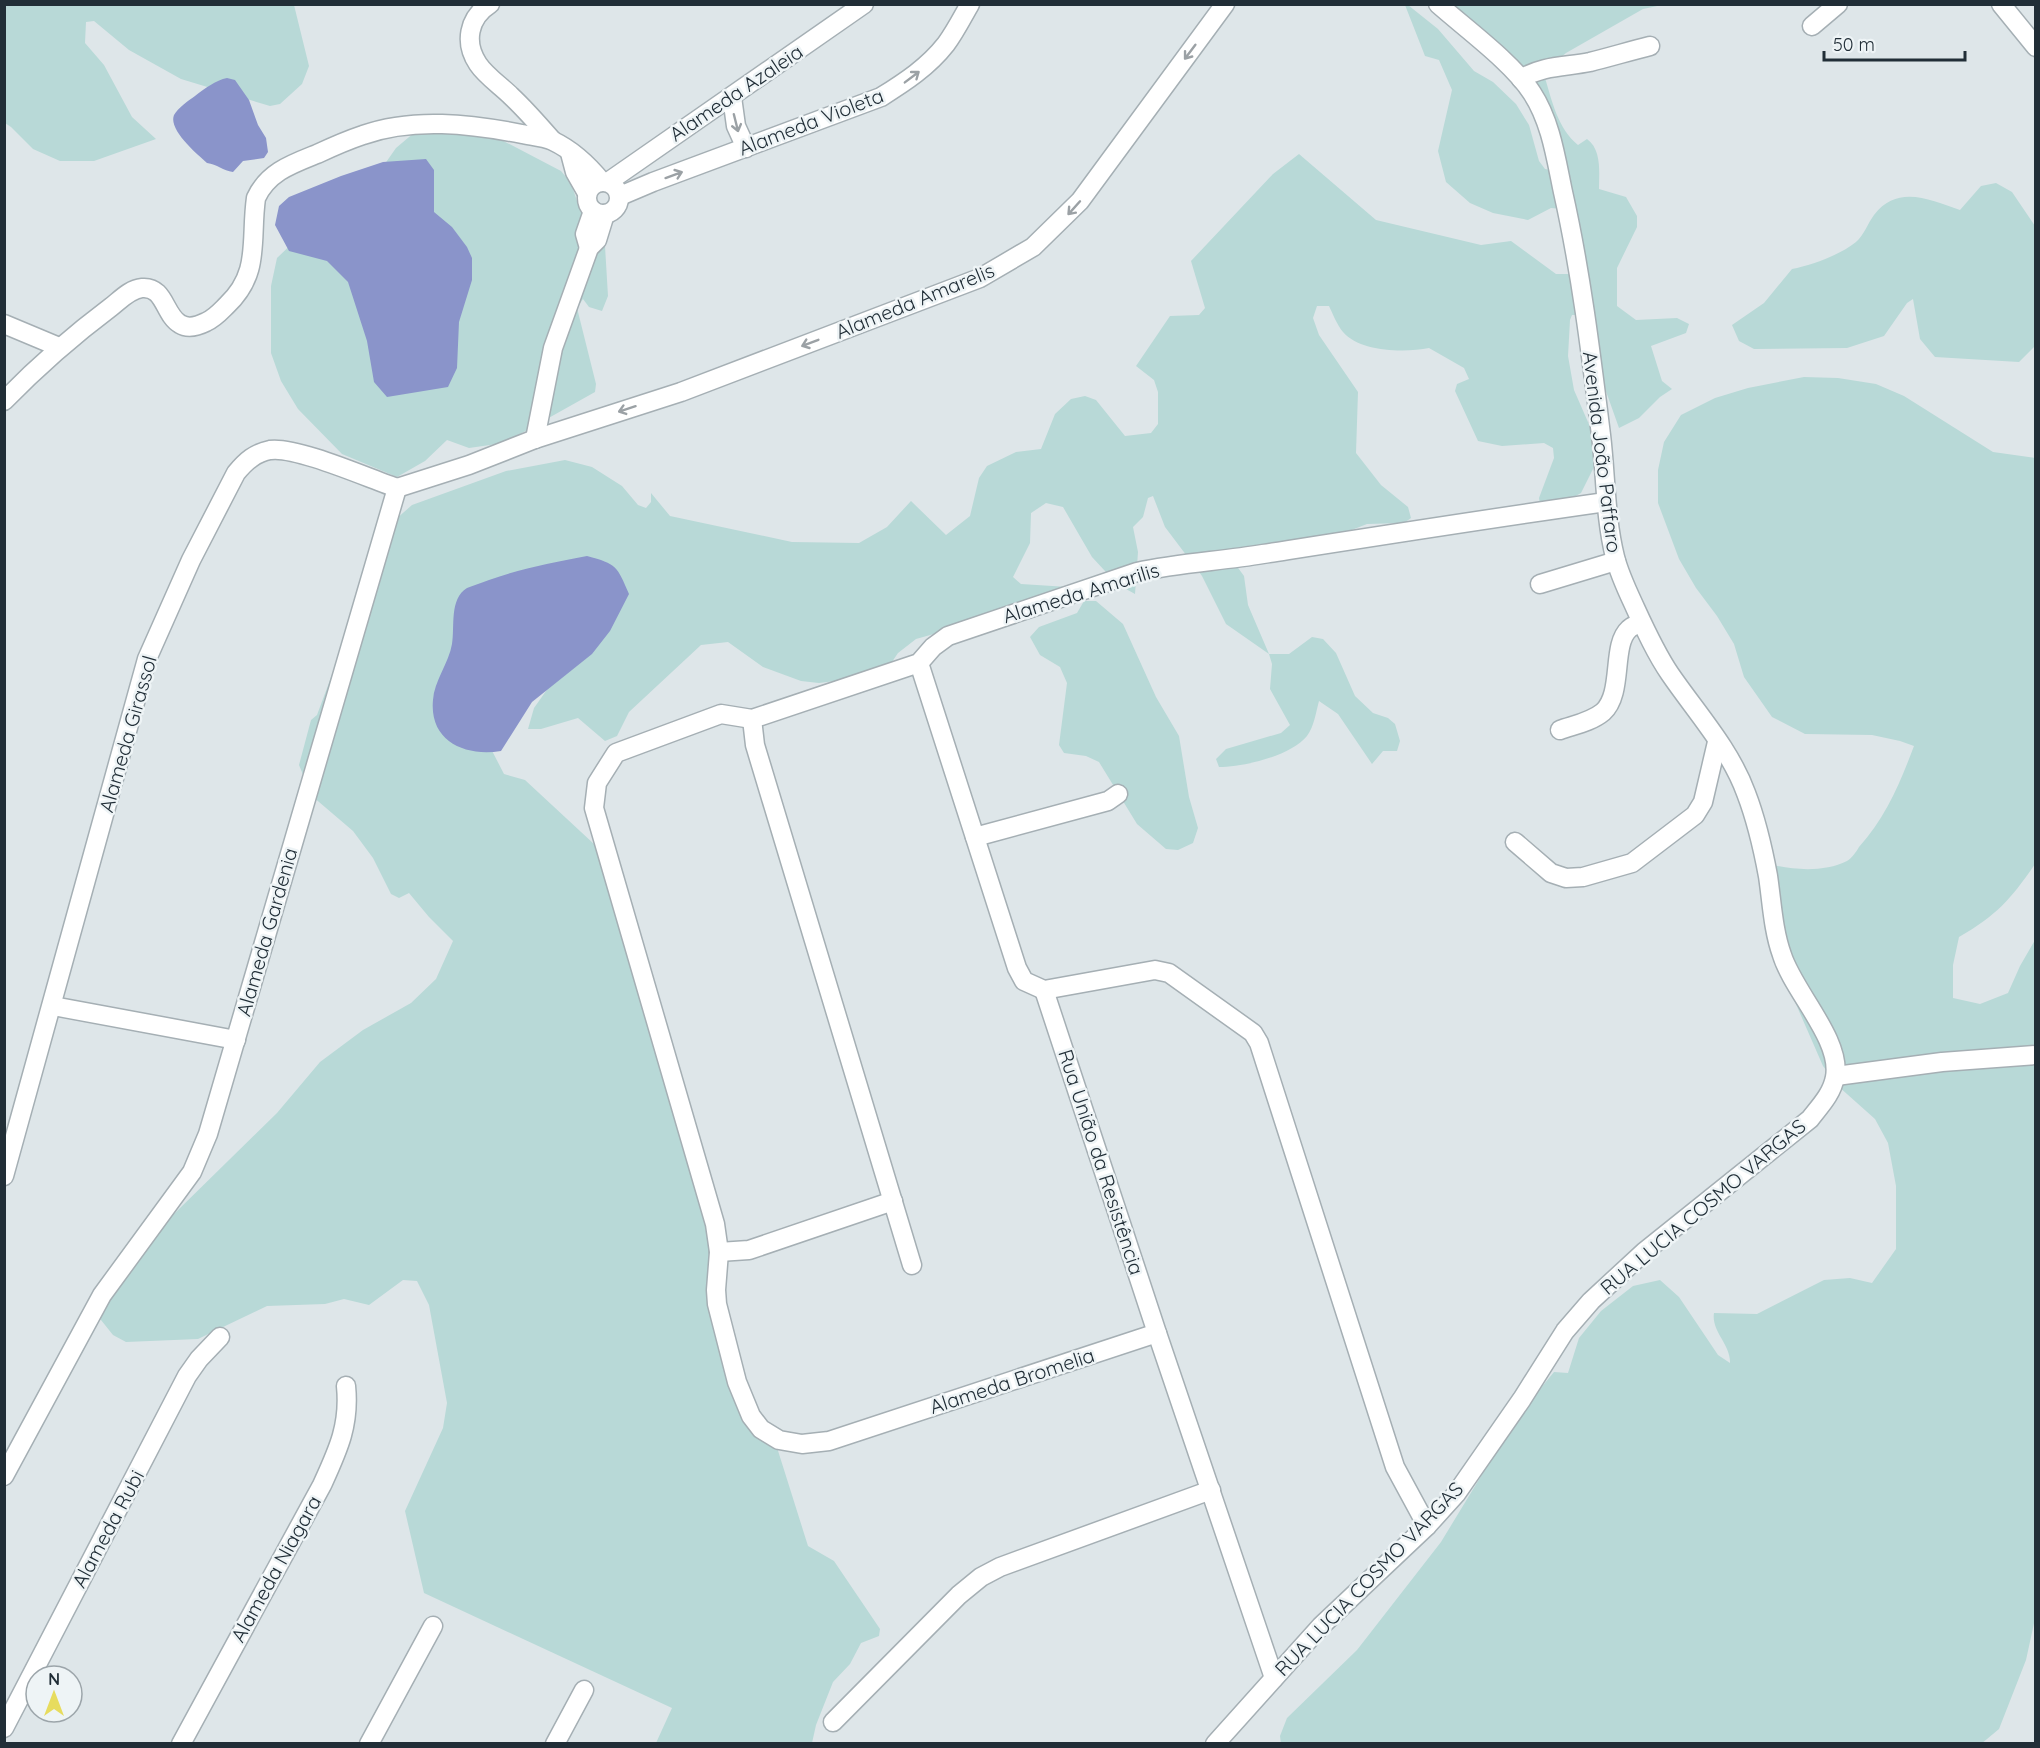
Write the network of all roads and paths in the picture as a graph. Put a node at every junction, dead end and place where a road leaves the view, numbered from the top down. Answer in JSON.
{"nodes":[{"id":1,"x":490,"y":4,"type":"edge"},
{"id":2,"x":864,"y":4,"type":"edge"},
{"id":3,"x":970,"y":4,"type":"edge"},
{"id":4,"x":1225,"y":4,"type":"edge"},
{"id":5,"x":1438,"y":4,"type":"edge"},
{"id":6,"x":1839,"y":4,"type":"edge"},
{"id":7,"x":2001,"y":4,"type":"edge"},
{"id":8,"x":1812,"y":26,"type":"dead end"},
{"id":9,"x":1650,"y":46,"type":"dead end"},
{"id":10,"x":2036,"y":47,"type":"edge"},
{"id":11,"x":1521,"y":79,"type":"junction"},
{"id":12,"x":732,"y":97,"type":"junction"},
{"id":13,"x":552,"y":140,"type":"junction"},
{"id":14,"x":746,"y":148,"type":"junction"},
{"id":15,"x":602,"y":196,"type":"junction"},
{"id":16,"x":4,"y":324,"type":"edge"},
{"id":17,"x":59,"y":347,"type":"junction"},
{"id":18,"x":4,"y":401,"type":"edge"},
{"id":19,"x":535,"y":439,"type":"junction"},
{"id":20,"x":396,"y":489,"type":"junction"},
{"id":21,"x":1606,"y":502,"type":"junction"},
{"id":22,"x":1616,"y":561,"type":"junction"},
{"id":23,"x":1540,"y":584,"type":"dead end"},
{"id":24,"x":1641,"y":622,"type":"junction"},
{"id":25,"x":919,"y":663,"type":"junction"},
{"id":26,"x":752,"y":719,"type":"junction"},
{"id":27,"x":1560,"y":730,"type":"dead end"},
{"id":28,"x":1717,"y":742,"type":"junction"},
{"id":29,"x":597,"y":783,"type":"joint"},
{"id":30,"x":1118,"y":794,"type":"dead end"},
{"id":31,"x":975,"y":837,"type":"junction"},
{"id":32,"x":1515,"y":842,"type":"dead end"},
{"id":33,"x":1044,"y":990,"type":"junction"},
{"id":34,"x":52,"y":1006,"type":"junction"},
{"id":35,"x":236,"y":1040,"type":"junction"},
{"id":36,"x":2036,"y":1055,"type":"edge"},
{"id":37,"x":1836,"y":1076,"type":"junction"},
{"id":38,"x":4,"y":1176,"type":"edge"},
{"id":39,"x":893,"y":1201,"type":"junction"},
{"id":40,"x":719,"y":1252,"type":"junction"},
{"id":41,"x":912,"y":1265,"type":"dead end"},
{"id":42,"x":1157,"y":1334,"type":"junction"},
{"id":43,"x":220,"y":1337,"type":"dead end"},
{"id":44,"x":346,"y":1386,"type":"dead end"},
{"id":45,"x":4,"y":1476,"type":"edge"},
{"id":46,"x":1211,"y":1490,"type":"junction"},
{"id":47,"x":1427,"y":1526,"type":"junction"},
{"id":48,"x":433,"y":1626,"type":"dead end"},
{"id":49,"x":1274,"y":1678,"type":"junction"},
{"id":50,"x":584,"y":1690,"type":"dead end"},
{"id":51,"x":833,"y":1722,"type":"dead end"},
{"id":52,"x":4,"y":1728,"type":"edge"},
{"id":53,"x":181,"y":1743,"type":"edge"},
{"id":54,"x":369,"y":1743,"type":"edge"},
{"id":55,"x":555,"y":1743,"type":"edge"},
{"id":56,"x":1215,"y":1743,"type":"edge"}],
"edges":[{"from":1,"to":13,"type":"street"},
{"from":2,"to":12,"type":"street","name":"Alameda Azaleia"},
{"from":14,"to":3,"type":"street","name":"Alameda Violeta","one_way":true},
{"from":4,"to":19,"type":"street","name":"Alameda Amarelis","one_way":true},
{"from":5,"to":11,"type":"street","name":"Avenida João Paffaro"},
{"from":6,"to":8,"type":"street"},
{"from":7,"to":10,"type":"street"},
{"from":9,"to":11,"type":"street"},
{"from":11,"to":21,"type":"street","name":"Avenida João Paffaro"},
{"from":12,"to":14,"type":"street","one_way":true},
{"from":12,"to":15,"type":"street","name":"Alameda Azaleia"},
{"from":13,"to":15,"type":"street"},
{"from":13,"to":17,"type":"street"},
{"from":15,"to":14,"type":"street","name":"Alameda Violeta","one_way":true},
{"from":15,"to":19,"type":"street"},
{"from":16,"to":17,"type":"street"},
{"from":17,"to":18,"type":"street"},
{"from":19,"to":20,"type":"street"},
{"from":20,"to":34,"type":"street","name":"Alameda Girassol"},
{"from":20,"to":35,"type":"street","name":"Alameda Gardenia"},
{"from":21,"to":22,"type":"street","name":"Avenida João Paffaro"},
{"from":21,"to":25,"type":"street","name":"Alameda Amarilis"},
{"from":22,"to":23,"type":"street"},
{"from":22,"to":24,"type":"street","name":"Avenida João Paffaro"},
{"from":24,"to":27,"type":"street"},
{"from":24,"to":28,"type":"street","name":"Avenida João Paffaro"},
{"from":25,"to":26,"type":"street","name":"Alameda Amarilis"},
{"from":25,"to":31,"type":"street"},
{"from":26,"to":29,"type":"street","name":"Alameda Amarilis"},
{"from":26,"to":39,"type":"street"},
{"from":28,"to":32,"type":"street"},
{"from":28,"to":37,"type":"street","name":"Avenida João Paffaro"},
{"from":29,"to":40,"type":"street","name":"Alameda Bromelia"},
{"from":30,"to":31,"type":"street"},
{"from":31,"to":33,"type":"street"},
{"from":33,"to":42,"type":"street","name":"Rua União da Resistência"},
{"from":33,"to":47,"type":"street"},
{"from":34,"to":35,"type":"street"},
{"from":34,"to":38,"type":"street","name":"Alameda Girassol"},
{"from":35,"to":45,"type":"street","name":"Alameda Gardenia"},
{"from":36,"to":37,"type":"street"},
{"from":37,"to":47,"type":"street","name":"RUA LUCIA COSMO VARGAS"},
{"from":39,"to":40,"type":"street"},
{"from":39,"to":41,"type":"street"},
{"from":40,"to":42,"type":"street","name":"Alameda Bromelia"},
{"from":42,"to":46,"type":"street"},
{"from":43,"to":52,"type":"street","name":"Alameda Rubi"},
{"from":44,"to":53,"type":"street","name":"Alameda Niagara"},
{"from":46,"to":49,"type":"street"},
{"from":46,"to":51,"type":"street"},
{"from":47,"to":49,"type":"street","name":"RUA LUCIA COSMO VARGAS"},
{"from":48,"to":54,"type":"street"},
{"from":49,"to":56,"type":"street","name":"RUA LUCIA COSMO VARGAS"},
{"from":50,"to":55,"type":"street"}]}
